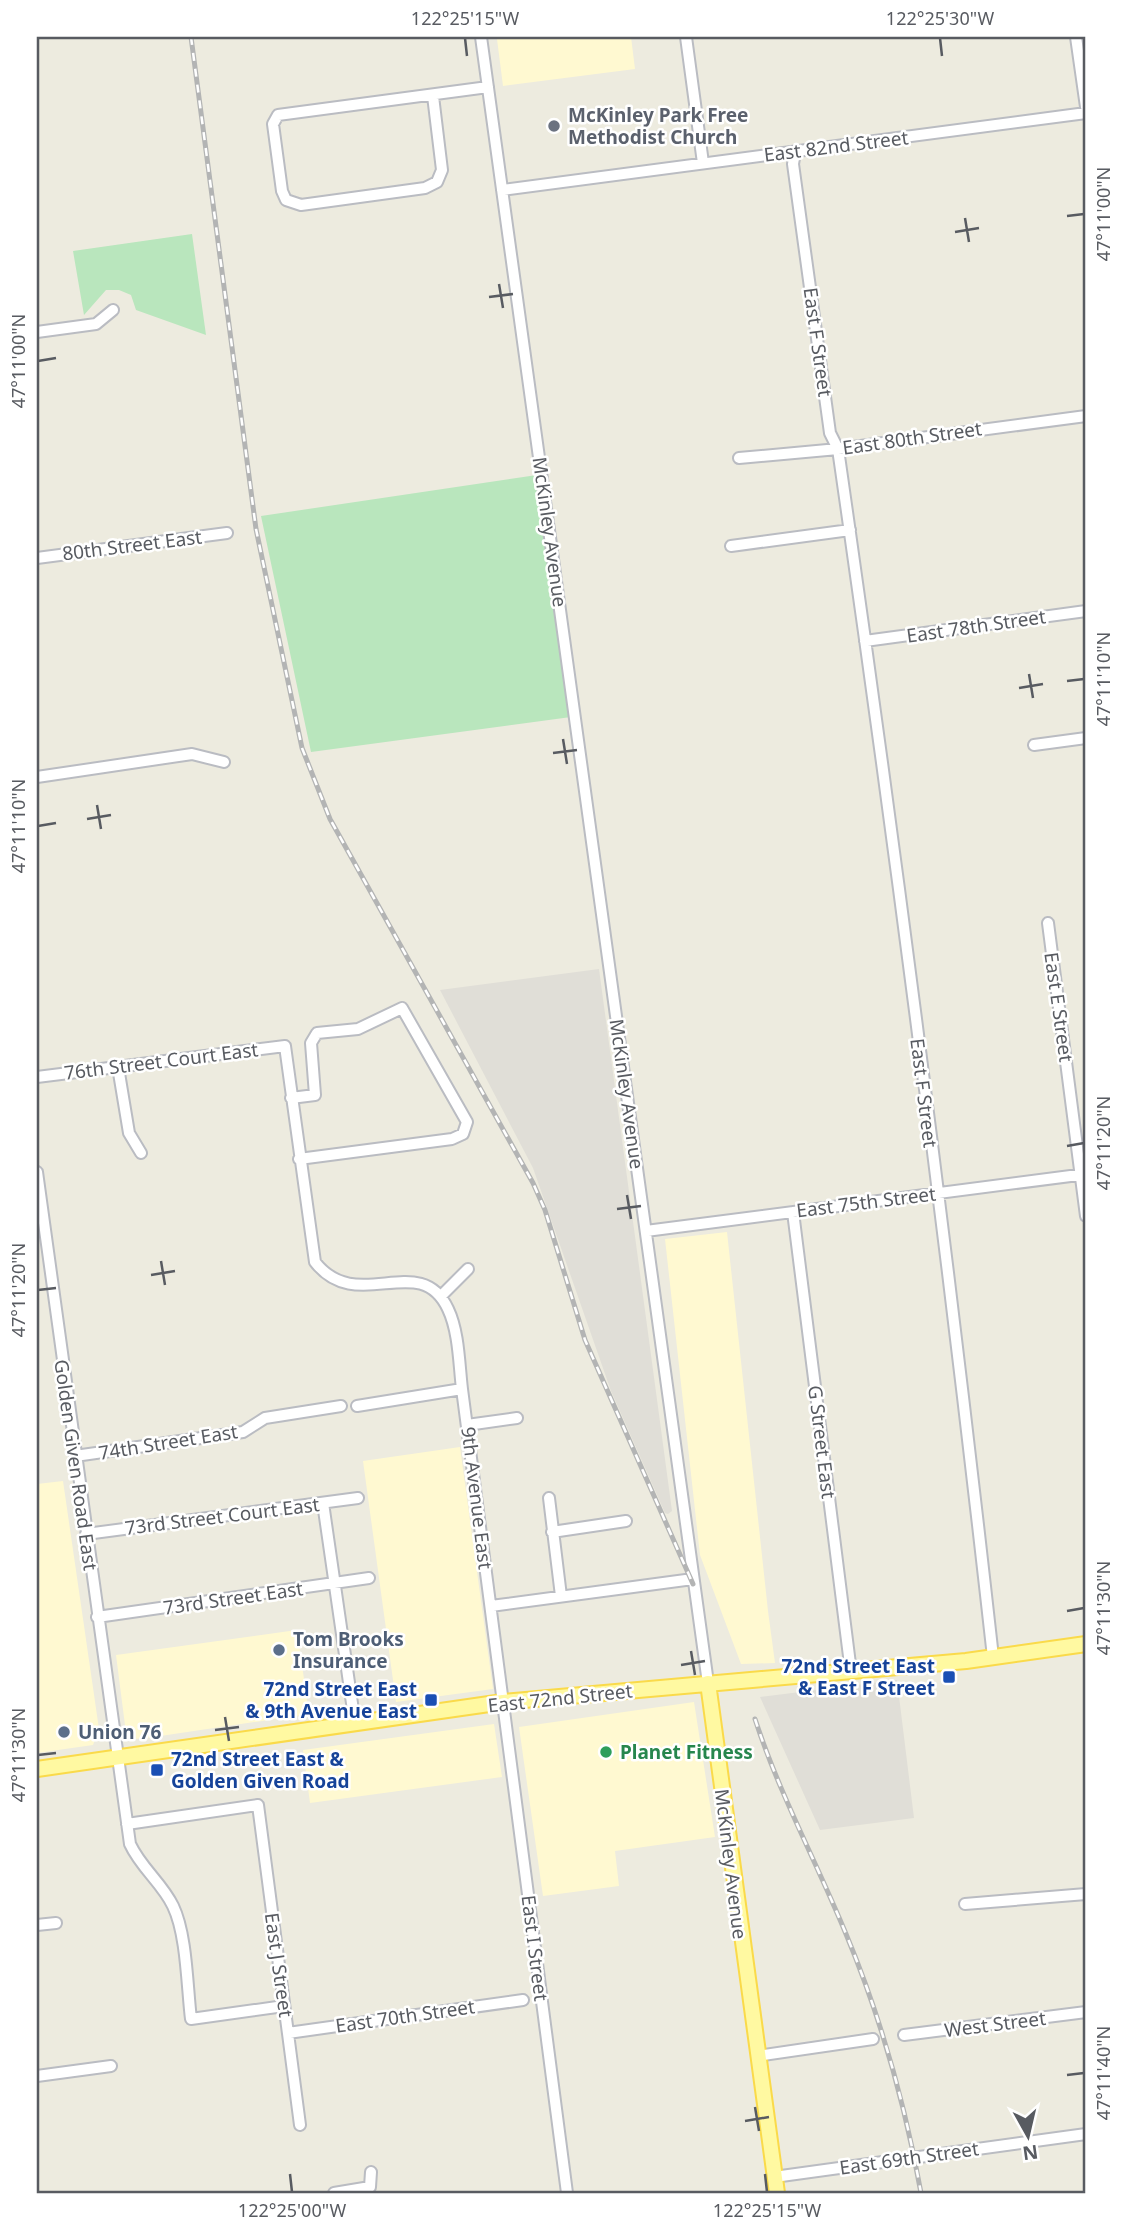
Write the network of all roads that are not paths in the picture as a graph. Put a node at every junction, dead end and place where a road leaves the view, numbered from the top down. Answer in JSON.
{"nodes":[{"id":1,"x":481,"y":37,"type":"edge"},
{"id":2,"x":685,"y":37,"type":"edge"},
{"id":3,"x":1076,"y":37,"type":"edge"},
{"id":4,"x":488,"y":87,"type":"junction"},
{"id":5,"x":433,"y":96,"type":"junction"},
{"id":6,"x":1086,"y":107,"type":"edge"},
{"id":7,"x":1086,"y":113,"type":"edge"},
{"id":8,"x":795,"y":152,"type":"junction"},
{"id":9,"x":703,"y":163,"type":"junction"},
{"id":10,"x":502,"y":190,"type":"junction"},
{"id":11,"x":113,"y":310,"type":"dead end"},
{"id":12,"x":37,"y":332,"type":"edge"},
{"id":13,"x":1086,"y":416,"type":"edge"},
{"id":14,"x":838,"y":449,"type":"junction"},
{"id":15,"x":738,"y":457,"type":"dead end"},
{"id":16,"x":850,"y":530,"type":"junction"},
{"id":17,"x":227,"y":533,"type":"dead end"},
{"id":18,"x":731,"y":546,"type":"dead end"},
{"id":19,"x":37,"y":558,"type":"edge"},
{"id":20,"x":1086,"y":611,"type":"edge"},
{"id":21,"x":865,"y":641,"type":"junction"},
{"id":22,"x":1086,"y":738,"type":"edge"},
{"id":23,"x":1034,"y":746,"type":"dead end"},
{"id":24,"x":225,"y":762,"type":"dead end"},
{"id":25,"x":37,"y":777,"type":"edge"},
{"id":26,"x":1048,"y":923,"type":"dead end"},
{"id":27,"x":118,"y":1067,"type":"junction"},
{"id":28,"x":37,"y":1077,"type":"edge"},
{"id":29,"x":291,"y":1098,"type":"junction"},
{"id":30,"x":141,"y":1153,"type":"dead end"},
{"id":31,"x":299,"y":1159,"type":"junction"},
{"id":32,"x":37,"y":1172,"type":"edge"},
{"id":33,"x":1084,"y":1174,"type":"edge"},
{"id":34,"x":937,"y":1193,"type":"junction"},
{"id":35,"x":793,"y":1212,"type":"junction"},
{"id":36,"x":1086,"y":1216,"type":"edge"},
{"id":37,"x":646,"y":1231,"type":"junction"},
{"id":38,"x":468,"y":1269,"type":"dead end"},
{"id":39,"x":441,"y":1296,"type":"junction"},
{"id":40,"x":463,"y":1389,"type":"junction"},
{"id":41,"x":341,"y":1406,"type":"dead end"},
{"id":42,"x":356,"y":1406,"type":"dead end"},
{"id":43,"x":517,"y":1418,"type":"dead end"},
{"id":44,"x":467,"y":1425,"type":"junction"},
{"id":45,"x":75,"y":1456,"type":"junction"},
{"id":46,"x":358,"y":1498,"type":"dead end"},
{"id":47,"x":549,"y":1498,"type":"dead end"},
{"id":48,"x":323,"y":1503,"type":"junction"},
{"id":49,"x":626,"y":1521,"type":"dead end"},
{"id":50,"x":552,"y":1532,"type":"junction"},
{"id":51,"x":86,"y":1534,"type":"junction"},
{"id":52,"x":369,"y":1578,"type":"dead end"},
{"id":53,"x":693,"y":1579,"type":"junction"},
{"id":54,"x":334,"y":1584,"type":"junction"},
{"id":55,"x":561,"y":1596,"type":"junction"},
{"id":56,"x":491,"y":1606,"type":"junction"},
{"id":57,"x":97,"y":1617,"type":"junction"},
{"id":58,"x":1086,"y":1644,"type":"edge"},
{"id":59,"x":993,"y":1657,"type":"junction"},
{"id":60,"x":851,"y":1672,"type":"junction"},
{"id":61,"x":708,"y":1683,"type":"junction"},
{"id":62,"x":503,"y":1702,"type":"junction"},
{"id":63,"x":355,"y":1724,"type":"junction"},
{"id":64,"x":117,"y":1757,"type":"junction"},
{"id":65,"x":37,"y":1769,"type":"edge"},
{"id":66,"x":127,"y":1824,"type":"junction"},
{"id":67,"x":1086,"y":1894,"type":"edge"},
{"id":68,"x":965,"y":1904,"type":"dead end"},
{"id":69,"x":56,"y":1923,"type":"dead end"},
{"id":70,"x":37,"y":1926,"type":"edge"},
{"id":71,"x":523,"y":2000,"type":"dead end"},
{"id":72,"x":284,"y":2006,"type":"junction"},
{"id":73,"x":1086,"y":2012,"type":"edge"},
{"id":74,"x":288,"y":2033,"type":"junction"},
{"id":75,"x":904,"y":2035,"type":"dead end"},
{"id":76,"x":873,"y":2039,"type":"dead end"},
{"id":77,"x":757,"y":2056,"type":"junction"},
{"id":78,"x":111,"y":2066,"type":"dead end"},
{"id":79,"x":37,"y":2076,"type":"edge"},
{"id":80,"x":300,"y":2125,"type":"dead end"},
{"id":81,"x":1086,"y":2134,"type":"edge"},
{"id":82,"x":371,"y":2172,"type":"dead end"},
{"id":83,"x":774,"y":2177,"type":"junction"},
{"id":84,"x":334,"y":2193,"type":"edge"},
{"id":85,"x":567,"y":2193,"type":"edge"},
{"id":86,"x":776,"y":2193,"type":"edge"}],
"edges":[{"from":1,"to":4,"type":"street","name":"McKinley Avenue"},
{"from":2,"to":9,"type":"street"},
{"from":3,"to":6,"type":"street"},
{"from":4,"to":5,"type":"street"},
{"from":4,"to":10,"type":"street","name":"McKinley Avenue"},
{"from":5,"to":5,"type":"street"},
{"from":7,"to":8,"type":"street","name":"East 82nd Street"},
{"from":8,"to":9,"type":"street","name":"East 82nd Street"},
{"from":8,"to":14,"type":"street","name":"East F Street"},
{"from":9,"to":10,"type":"street","name":"East 82nd Street"},
{"from":10,"to":37,"type":"street","name":"McKinley Avenue"},
{"from":11,"to":12,"type":"street"},
{"from":13,"to":14,"type":"street","name":"East 80th Street"},
{"from":14,"to":15,"type":"street","name":"East 80th Street"},
{"from":14,"to":16,"type":"street","name":"East F Street"},
{"from":16,"to":18,"type":"street"},
{"from":16,"to":21,"type":"street","name":"East F Street"},
{"from":17,"to":19,"type":"street","name":"80th Street East"},
{"from":20,"to":21,"type":"street","name":"East 78th Street"},
{"from":21,"to":34,"type":"street","name":"East F Street"},
{"from":22,"to":23,"type":"street"},
{"from":24,"to":25,"type":"street"},
{"from":26,"to":33,"type":"street","name":"East E Street"},
{"from":27,"to":28,"type":"street","name":"76th Street Court East"},
{"from":27,"to":29,"type":"street","name":"76th Street Court East"},
{"from":27,"to":30,"type":"street"},
{"from":29,"to":31,"type":"street"},
{"from":29,"to":31,"type":"street"},
{"from":31,"to":39,"type":"street"},
{"from":32,"to":45,"type":"street","name":"Golden Given Road East"},
{"from":33,"to":34,"type":"street","name":"East 75th Street"},
{"from":33,"to":36,"type":"street","name":"East E Street"},
{"from":34,"to":35,"type":"street","name":"East 75th Street"},
{"from":34,"to":59,"type":"street","name":"East F Street"},
{"from":35,"to":37,"type":"street","name":"East 75th Street"},
{"from":35,"to":60,"type":"street","name":"G Street East"},
{"from":37,"to":53,"type":"street","name":"McKinley Avenue"},
{"from":38,"to":39,"type":"street"},
{"from":39,"to":40,"type":"street","name":"9th Avenue East"},
{"from":40,"to":42,"type":"street"},
{"from":40,"to":44,"type":"street","name":"9th Avenue East"},
{"from":41,"to":45,"type":"street","name":"74th Street East"},
{"from":43,"to":44,"type":"street"},
{"from":44,"to":56,"type":"street","name":"9th Avenue East"},
{"from":45,"to":51,"type":"street","name":"Golden Given Road East"},
{"from":46,"to":48,"type":"street","name":"73rd Street Court East"},
{"from":47,"to":50,"type":"street"},
{"from":48,"to":51,"type":"street","name":"73rd Street Court East"},
{"from":48,"to":54,"type":"street"},
{"from":49,"to":50,"type":"street"},
{"from":50,"to":55,"type":"street"},
{"from":51,"to":57,"type":"street","name":"Golden Given Road East"},
{"from":52,"to":54,"type":"street","name":"73rd Street East"},
{"from":53,"to":55,"type":"street"},
{"from":53,"to":61,"type":"street","name":"McKinley Avenue"},
{"from":54,"to":57,"type":"street","name":"73rd Street East"},
{"from":54,"to":63,"type":"street"},
{"from":55,"to":56,"type":"street"},
{"from":56,"to":62,"type":"street","name":"9th Avenue East"},
{"from":57,"to":64,"type":"street","name":"Golden Given Road East"},
{"from":58,"to":59,"type":"main road","name":"East 72nd Street"},
{"from":59,"to":60,"type":"main road","name":"East 72nd Street"},
{"from":60,"to":61,"type":"main road","name":"East 72nd Street"},
{"from":61,"to":62,"type":"main road","name":"East 72nd Street"},
{"from":61,"to":77,"type":"main road","name":"McKinley Avenue"},
{"from":62,"to":63,"type":"main road","name":"East 72nd Street"},
{"from":62,"to":85,"type":"street","name":"East I Street"},
{"from":63,"to":64,"type":"main road","name":"East 72nd Street"},
{"from":64,"to":65,"type":"main road","name":"East 72nd Street"},
{"from":64,"to":66,"type":"street","name":"Golden Given Road East"},
{"from":66,"to":72,"type":"street","name":"Golden Given Road East"},
{"from":66,"to":72,"type":"street","name":"East J Street"},
{"from":67,"to":68,"type":"street"},
{"from":69,"to":70,"type":"street"},
{"from":71,"to":74,"type":"street","name":"East 70th Street"},
{"from":72,"to":74,"type":"street","name":"East J Street"},
{"from":73,"to":75,"type":"street","name":"West Street"},
{"from":74,"to":80,"type":"street","name":"East J Street"},
{"from":76,"to":77,"type":"street"},
{"from":77,"to":83,"type":"main road","name":"McKinley Avenue"},
{"from":78,"to":79,"type":"street"},
{"from":81,"to":83,"type":"street","name":"East 69th Street"},
{"from":82,"to":84,"type":"street"},
{"from":83,"to":86,"type":"main road","name":"McKinley Avenue"}]}
